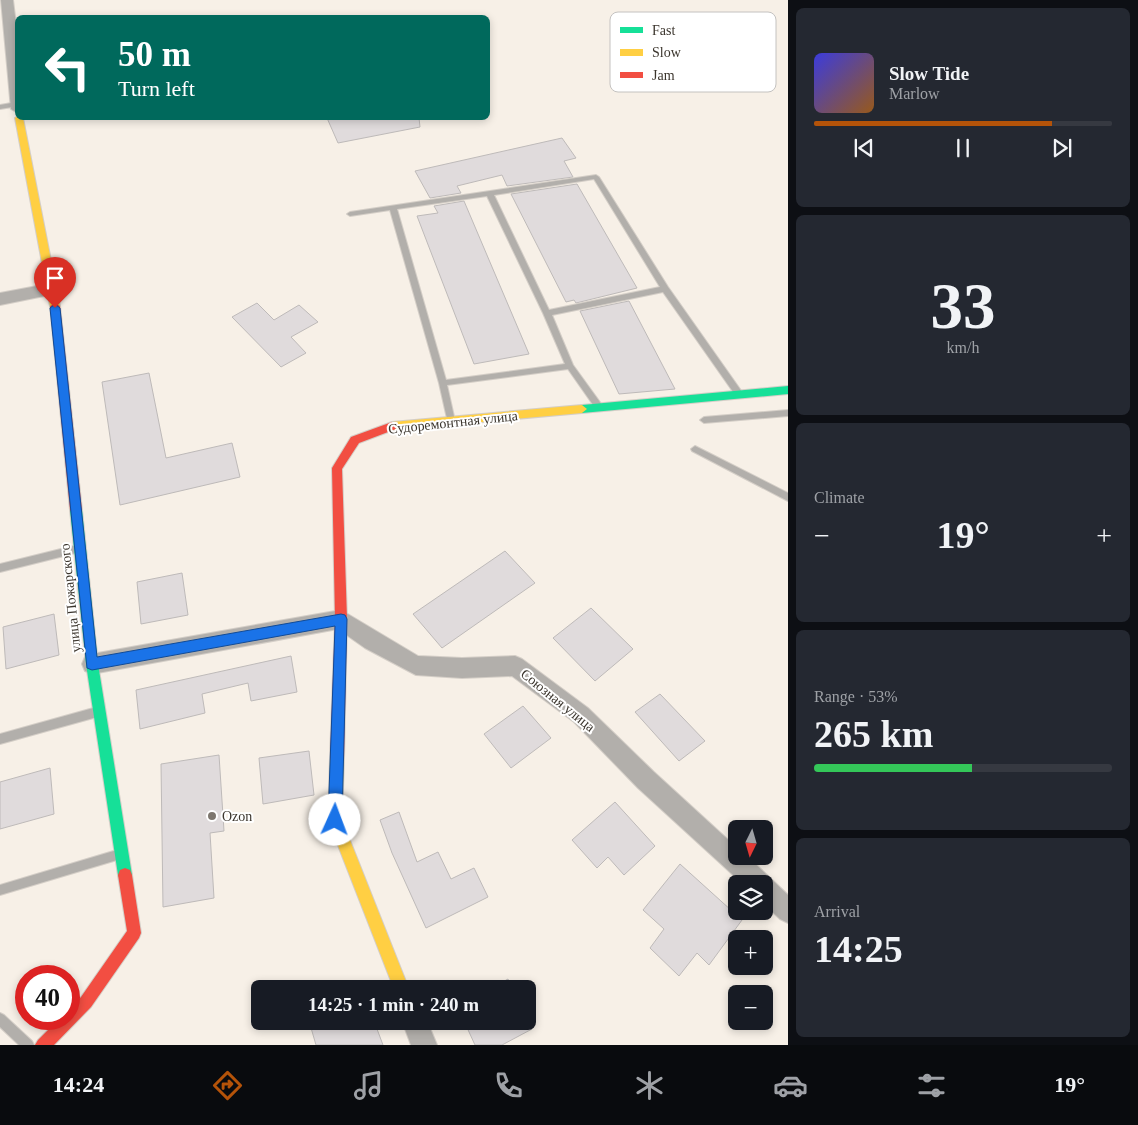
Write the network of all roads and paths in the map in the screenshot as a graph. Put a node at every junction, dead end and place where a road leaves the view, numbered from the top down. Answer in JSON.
{"nodes":[{"id":1,"x":7,"y":0,"type":"edge"},
{"id":2,"x":15,"y":85,"type":"edge"},
{"id":3,"x":15,"y":106,"type":"edge"},
{"id":4,"x":0,"y":107,"type":"edge"},
{"id":5,"x":19,"y":120,"type":"edge"},
{"id":6,"x":489,"y":192,"type":"junction"},
{"id":7,"x":393,"y":207,"type":"junction"},
{"id":8,"x":350,"y":214,"type":"dead end"},
{"id":9,"x":53,"y":289,"type":"junction"},
{"id":10,"x":665,"y":289,"type":"junction"},
{"id":11,"x":0,"y":299,"type":"edge"},
{"id":12,"x":547,"y":313,"type":"junction"},
{"id":13,"x":570,"y":366,"type":"junction"},
{"id":14,"x":444,"y":383,"type":"junction"},
{"id":15,"x":788,"y":390,"type":"edge"},
{"id":16,"x":740,"y":394,"type":"junction"},
{"id":17,"x":599,"y":407,"type":"junction"},
{"id":18,"x":788,"y":413,"type":"edge"},
{"id":19,"x":704,"y":420,"type":"dead end"},
{"id":20,"x":451,"y":421,"type":"junction"},
{"id":21,"x":695,"y":449,"type":"dead end"},
{"id":22,"x":788,"y":497,"type":"edge"},
{"id":23,"x":80,"y":549,"type":"junction"},
{"id":24,"x":0,"y":568,"type":"edge"},
{"id":25,"x":341,"y":619,"type":"junction"},
{"id":26,"x":92,"y":664,"type":"junction"},
{"id":27,"x":99,"y":712,"type":"junction"},
{"id":28,"x":0,"y":738,"type":"edge"},
{"id":29,"x":122,"y":853,"type":"junction"},
{"id":30,"x":750,"y":875,"type":"edge"},
{"id":31,"x":0,"y":890,"type":"edge"},
{"id":32,"x":773,"y":897,"type":"edge"},
{"id":33,"x":788,"y":911,"type":"edge"},
{"id":34,"x":398,"y":980,"type":"edge"},
{"id":35,"x":0,"y":1019,"type":"edge"},
{"id":36,"x":418,"y":1030,"type":"edge"},
{"id":37,"x":28,"y":1045,"type":"edge"},
{"id":38,"x":43,"y":1045,"type":"edge"},
{"id":39,"x":424,"y":1045,"type":"edge"}],
"edges":[{"from":1,"to":2,"type":"street"},
{"from":3,"to":4,"type":"lane"},
{"from":5,"to":9,"type":"street","name":"улица Пожарского"},
{"from":6,"to":7,"type":"lane"},
{"from":6,"to":10,"type":"lane"},
{"from":6,"to":12,"type":"lane"},
{"from":7,"to":8,"type":"lane"},
{"from":7,"to":14,"type":"lane"},
{"from":9,"to":11,"type":"street"},
{"from":9,"to":23,"type":"street","name":"улица Пожарского"},
{"from":10,"to":12,"type":"lane"},
{"from":10,"to":16,"type":"lane"},
{"from":12,"to":13,"type":"lane"},
{"from":13,"to":14,"type":"lane"},
{"from":13,"to":17,"type":"lane"},
{"from":14,"to":20,"type":"lane"},
{"from":15,"to":16,"type":"street","name":"Судоремонтная улица"},
{"from":16,"to":17,"type":"street","name":"Судоремонтная улица"},
{"from":17,"to":20,"type":"street","name":"Судоремонтная улица"},
{"from":18,"to":19,"type":"lane"},
{"from":20,"to":25,"type":"street","name":"Судоремонтная улица"},
{"from":21,"to":22,"type":"lane"},
{"from":23,"to":24,"type":"lane"},
{"from":23,"to":26,"type":"street","name":"улица Пожарского"},
{"from":25,"to":26,"type":"street"},
{"from":25,"to":30,"type":"street","name":"Союзная улица"},
{"from":25,"to":34,"type":"street","name":"Судоремонтная улица"},
{"from":26,"to":27,"type":"street","name":"улица Пожарского"},
{"from":27,"to":28,"type":"lane"},
{"from":27,"to":29,"type":"street","name":"улица Пожарского"},
{"from":29,"to":31,"type":"lane"},
{"from":29,"to":38,"type":"street","name":"улица Пожарского"},
{"from":32,"to":33,"type":"street"},
{"from":35,"to":37,"type":"lane"},
{"from":36,"to":39,"type":"street"}]}
